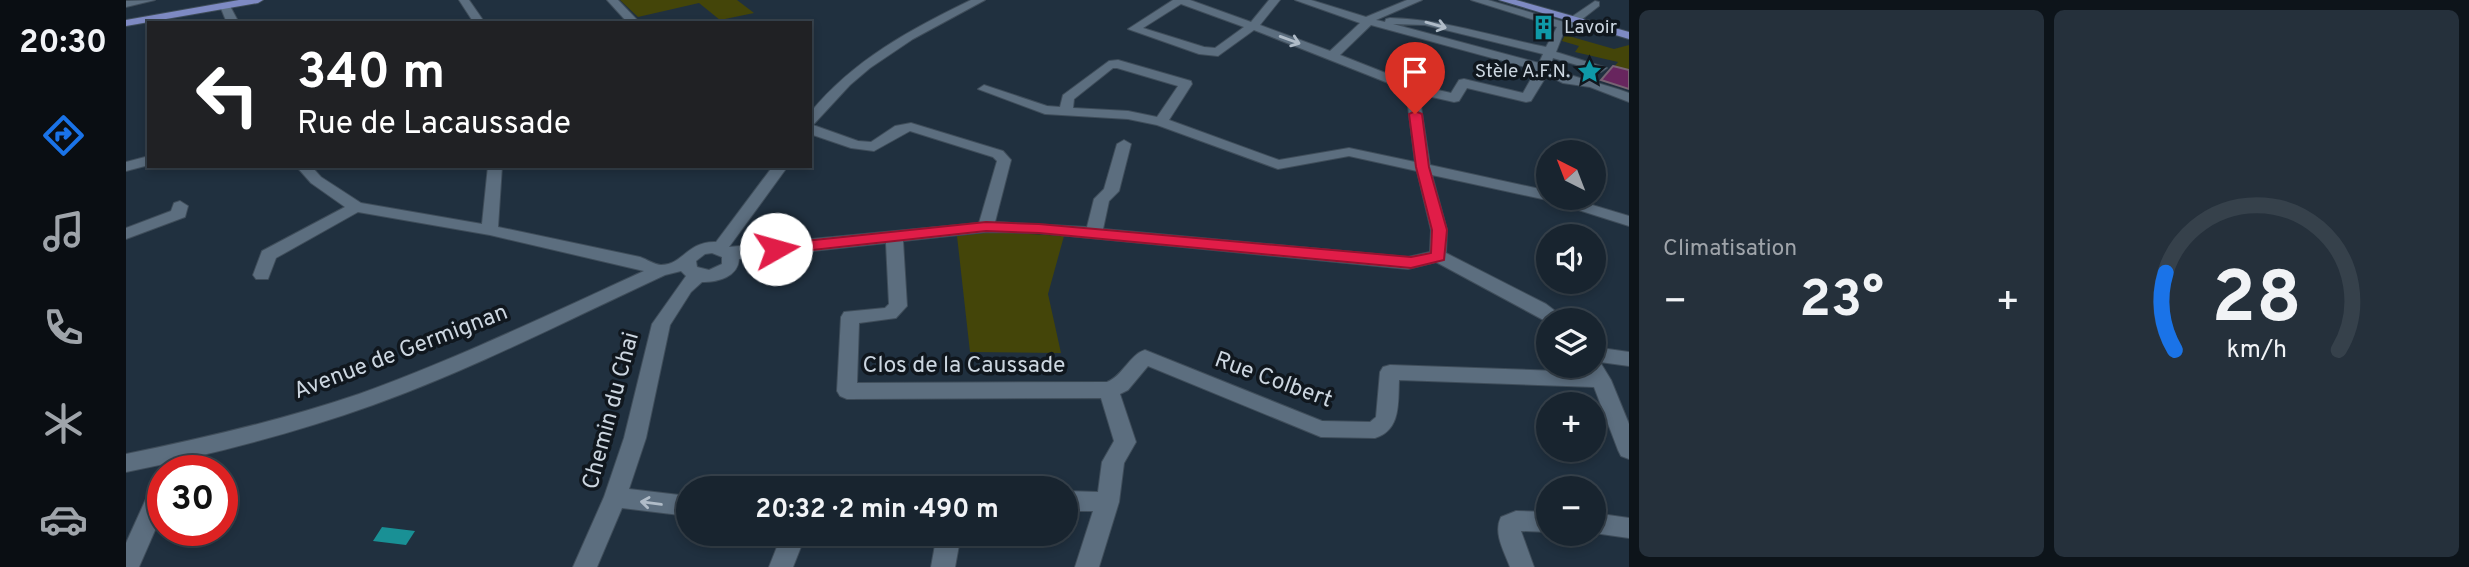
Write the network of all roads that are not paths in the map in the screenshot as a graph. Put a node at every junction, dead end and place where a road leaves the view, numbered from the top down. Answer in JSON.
{"nodes":[{"id":1,"x":258,"y":0,"type":"edge"},
{"id":2,"x":464,"y":0,"type":"edge"},
{"id":3,"x":612,"y":0,"type":"edge"},
{"id":4,"x":980,"y":0,"type":"edge"},
{"id":5,"x":1180,"y":0,"type":"edge"},
{"id":6,"x":1275,"y":0,"type":"edge"},
{"id":7,"x":1300,"y":0,"type":"edge"},
{"id":8,"x":1417,"y":0,"type":"edge"},
{"id":9,"x":1476,"y":0,"type":"edge"},
{"id":10,"x":1504,"y":0,"type":"edge"},
{"id":11,"x":1579,"y":0,"type":"edge"},
{"id":12,"x":142,"y":1,"type":"edge"},
{"id":13,"x":126,"y":4,"type":"edge"},
{"id":14,"x":225,"y":6,"type":"junction"},
{"id":15,"x":1369,"y":20,"type":"junction"},
{"id":16,"x":232,"y":21,"type":"edge"},
{"id":17,"x":479,"y":21,"type":"edge"},
{"id":18,"x":633,"y":21,"type":"edge"},
{"id":19,"x":1568,"y":22,"type":"junction"},
{"id":20,"x":126,"y":23,"type":"edge"},
{"id":21,"x":1251,"y":26,"type":"junction"},
{"id":22,"x":1629,"y":36,"type":"edge"},
{"id":23,"x":1548,"y":52,"type":"junction"},
{"id":24,"x":1332,"y":56,"type":"junction"},
{"id":25,"x":1543,"y":68,"type":"junction"},
{"id":26,"x":1601,"y":68,"type":"dead end"},
{"id":27,"x":1567,"y":80,"type":"junction"},
{"id":28,"x":1537,"y":84,"type":"junction"},
{"id":29,"x":1412,"y":88,"type":"junction"},
{"id":30,"x":984,"y":89,"type":"dead end"},
{"id":31,"x":1629,"y":98,"type":"edge"},
{"id":32,"x":1065,"y":113,"type":"junction"},
{"id":33,"x":812,"y":119,"type":"edge"},
{"id":34,"x":1161,"y":122,"type":"junction"},
{"id":35,"x":812,"y":131,"type":"edge"},
{"id":36,"x":1124,"y":145,"type":"dead end"},
{"id":37,"x":147,"y":161,"type":"edge"},
{"id":38,"x":126,"y":167,"type":"edge"},
{"id":39,"x":1423,"y":167,"type":"junction"},
{"id":40,"x":305,"y":168,"type":"edge"},
{"id":41,"x":495,"y":168,"type":"edge"},
{"id":42,"x":780,"y":168,"type":"edge"},
{"id":43,"x":1536,"y":193,"type":"edge"},
{"id":44,"x":180,"y":206,"type":"dead end"},
{"id":45,"x":356,"y":207,"type":"junction"},
{"id":46,"x":1593,"y":210,"type":"edge"},
{"id":47,"x":1629,"y":221,"type":"edge"},
{"id":48,"x":986,"y":227,"type":"junction"},
{"id":49,"x":490,"y":230,"type":"junction"},
{"id":50,"x":1094,"y":233,"type":"junction"},
{"id":51,"x":126,"y":234,"type":"edge"},
{"id":52,"x":894,"y":235,"type":"junction"},
{"id":53,"x":726,"y":251,"type":"junction"},
{"id":54,"x":1438,"y":256,"type":"junction"},
{"id":55,"x":692,"y":270,"type":"junction"},
{"id":56,"x":659,"y":271,"type":"junction"},
{"id":57,"x":262,"y":275,"type":"dead end"},
{"id":58,"x":1540,"y":308,"type":"edge"},
{"id":59,"x":1606,"y":356,"type":"edge"},
{"id":60,"x":1629,"y":359,"type":"edge"},
{"id":61,"x":1536,"y":373,"type":"edge"},
{"id":62,"x":1598,"y":378,"type":"edge"},
{"id":63,"x":1109,"y":390,"type":"junction"},
{"id":64,"x":1629,"y":450,"type":"edge"},
{"id":65,"x":195,"y":455,"type":"edge"},
{"id":66,"x":126,"y":463,"type":"edge"},
{"id":67,"x":147,"y":463,"type":"edge"},
{"id":68,"x":615,"y":497,"type":"junction"},
{"id":69,"x":1078,"y":501,"type":"edge"},
{"id":70,"x":1108,"y":502,"type":"junction"},
{"id":71,"x":676,"y":505,"type":"edge"},
{"id":72,"x":147,"y":522,"type":"edge"},
{"id":73,"x":1536,"y":522,"type":"edge"},
{"id":74,"x":1606,"y":525,"type":"edge"},
{"id":75,"x":1629,"y":528,"type":"edge"},
{"id":76,"x":789,"y":546,"type":"edge"},
{"id":77,"x":946,"y":546,"type":"edge"},
{"id":78,"x":127,"y":567,"type":"edge"},
{"id":79,"x":585,"y":567,"type":"edge"},
{"id":80,"x":781,"y":567,"type":"edge"},
{"id":81,"x":943,"y":567,"type":"edge"},
{"id":82,"x":1087,"y":567,"type":"edge"},
{"id":83,"x":1522,"y":567,"type":"edge"}],
"edges":[{"from":1,"to":14,"type":"main road"},
{"from":2,"to":17,"type":"street"},
{"from":3,"to":18,"type":"street"},
{"from":4,"to":33,"type":"street"},
{"from":5,"to":21,"type":"street"},
{"from":5,"to":21,"type":"street"},
{"from":6,"to":21,"type":"street"},
{"from":7,"to":15,"type":"street"},
{"from":8,"to":15,"type":"street"},
{"from":9,"to":19,"type":"street"},
{"from":10,"to":19,"type":"main road"},
{"from":11,"to":19,"type":"street"},
{"from":12,"to":13,"type":"street"},
{"from":14,"to":16,"type":"street"},
{"from":14,"to":20,"type":"main road"},
{"from":15,"to":23,"type":"street","one_way":true},
{"from":15,"to":24,"type":"street"},
{"from":15,"to":25,"type":"street"},
{"from":19,"to":22,"type":"main road"},
{"from":19,"to":23,"type":"street"},
{"from":21,"to":24,"type":"street","one_way":true},
{"from":23,"to":25,"type":"street"},
{"from":23,"to":26,"type":"street"},
{"from":24,"to":29,"type":"street"},
{"from":25,"to":27,"type":"street"},
{"from":25,"to":28,"type":"street"},
{"from":27,"to":28,"type":"street"},
{"from":27,"to":31,"type":"street"},
{"from":28,"to":29,"type":"street"},
{"from":29,"to":39,"type":"street"},
{"from":30,"to":32,"type":"street"},
{"from":32,"to":34,"type":"street"},
{"from":32,"to":34,"type":"street"},
{"from":34,"to":39,"type":"street"},
{"from":35,"to":48,"type":"street"},
{"from":36,"to":50,"type":"street"},
{"from":37,"to":38,"type":"street"},
{"from":39,"to":43,"type":"street"},
{"from":39,"to":54,"type":"street"},
{"from":40,"to":45,"type":"street"},
{"from":41,"to":49,"type":"street"},
{"from":42,"to":53,"type":"street"},
{"from":44,"to":51,"type":"street"},
{"from":45,"to":49,"type":"street"},
{"from":45,"to":57,"type":"street"},
{"from":46,"to":47,"type":"street"},
{"from":48,"to":50,"type":"street"},
{"from":48,"to":52,"type":"street"},
{"from":49,"to":56,"type":"street"},
{"from":50,"to":54,"type":"street"},
{"from":52,"to":53,"type":"street"},
{"from":52,"to":63,"type":"street","name":"Clos de la Caussade"},
{"from":53,"to":55,"type":"street"},
{"from":53,"to":55,"type":"street"},
{"from":54,"to":58,"type":"street"},
{"from":55,"to":56,"type":"street","name":"Avenue de Germignan"},
{"from":55,"to":68,"type":"street","name":"Chemin du Chai"},
{"from":56,"to":65,"type":"street","name":"Avenue de Germignan"},
{"from":59,"to":60,"type":"street"},
{"from":61,"to":63,"type":"street","name":"Rue Colbert"},
{"from":62,"to":64,"type":"street"},
{"from":63,"to":70,"type":"street"},
{"from":66,"to":67,"type":"street","name":"Avenue de Germignan"},
{"from":71,"to":68,"type":"street","one_way":true},
{"from":68,"to":79,"type":"street","name":"Chemin du Chai"},
{"from":69,"to":70,"type":"street"},
{"from":70,"to":82,"type":"street"},
{"from":72,"to":78,"type":"street"},
{"from":73,"to":83,"type":"street"},
{"from":74,"to":75,"type":"street"},
{"from":76,"to":80,"type":"street"},
{"from":77,"to":81,"type":"street"}]}
